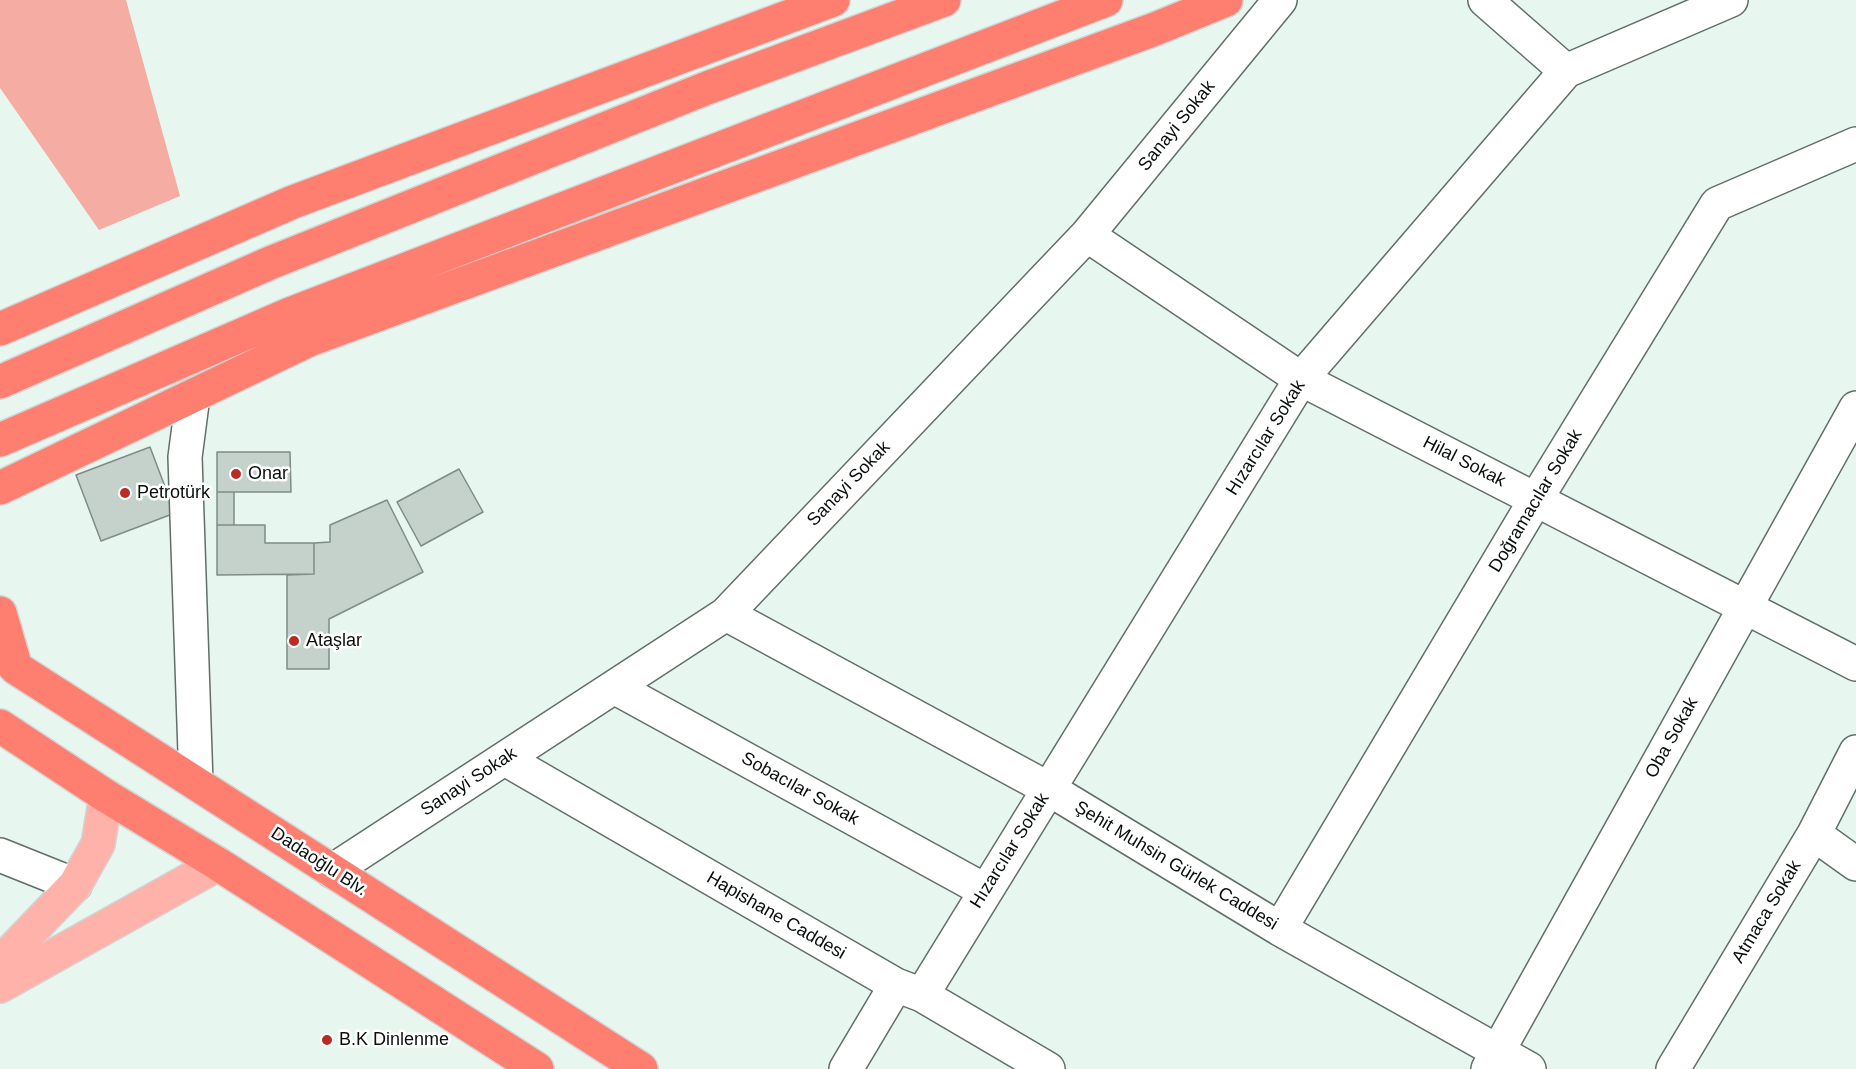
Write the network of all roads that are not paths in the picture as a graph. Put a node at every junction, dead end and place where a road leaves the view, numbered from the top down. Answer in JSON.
{"nodes":[{"id":1,"x":833,"y":0,"type":"edge"},
{"id":2,"x":944,"y":0,"type":"edge"},
{"id":3,"x":1106,"y":0,"type":"edge"},
{"id":4,"x":1226,"y":0,"type":"edge"},
{"id":5,"x":1280,"y":0,"type":"edge"},
{"id":6,"x":1485,"y":0,"type":"edge"},
{"id":7,"x":1731,"y":0,"type":"edge"},
{"id":8,"x":1566,"y":71,"type":"junction"},
{"id":9,"x":1856,"y":144,"type":"edge"},
{"id":10,"x":1087,"y":235,"type":"junction"},
{"id":11,"x":0,"y":329,"type":"edge"},
{"id":12,"x":1301,"y":379,"type":"junction"},
{"id":13,"x":0,"y":382,"type":"edge"},
{"id":14,"x":193,"y":396,"type":"junction"},
{"id":15,"x":1856,"y":408,"type":"edge"},
{"id":16,"x":0,"y":440,"type":"edge"},
{"id":17,"x":4,"y":492,"type":"edge"},
{"id":18,"x":1536,"y":499,"type":"junction"},
{"id":19,"x":1745,"y":607,"type":"junction"},
{"id":20,"x":0,"y":612,"type":"edge"},
{"id":21,"x":726,"y":614,"type":"junction"},
{"id":22,"x":8,"y":660,"type":"edge"},
{"id":23,"x":1856,"y":664,"type":"edge"},
{"id":24,"x":614,"y":687,"type":"junction"},
{"id":25,"x":0,"y":726,"type":"edge"},
{"id":26,"x":1856,"y":752,"type":"edge"},
{"id":27,"x":505,"y":759,"type":"junction"},
{"id":28,"x":196,"y":783,"type":"junction"},
{"id":29,"x":1049,"y":789,"type":"junction"},
{"id":30,"x":106,"y":796,"type":"junction"},
{"id":31,"x":1815,"y":834,"type":"junction"},
{"id":32,"x":0,"y":855,"type":"edge"},
{"id":33,"x":218,"y":864,"type":"junction"},
{"id":34,"x":1856,"y":864,"type":"edge"},
{"id":35,"x":332,"y":871,"type":"junction"},
{"id":36,"x":75,"y":885,"type":"junction"},
{"id":37,"x":986,"y":891,"type":"junction"},
{"id":38,"x":1280,"y":929,"type":"junction"},
{"id":39,"x":0,"y":963,"type":"edge"},
{"id":40,"x":0,"y":986,"type":"edge"},
{"id":41,"x":909,"y":990,"type":"junction"},
{"id":42,"x":1493,"y":1061,"type":"edge"},
{"id":43,"x":537,"y":1069,"type":"edge"},
{"id":44,"x":641,"y":1069,"type":"edge"},
{"id":45,"x":846,"y":1069,"type":"edge"},
{"id":46,"x":1048,"y":1069,"type":"edge"},
{"id":47,"x":1528,"y":1069,"type":"edge"},
{"id":48,"x":1673,"y":1069,"type":"edge"}],
"edges":[{"from":1,"to":11,"type":"highway"},
{"from":2,"to":13,"type":"highway"},
{"from":3,"to":16,"type":"highway"},
{"from":4,"to":14,"type":"highway"},
{"from":5,"to":10,"type":"street","name":"Sanayi Sokak"},
{"from":6,"to":8,"type":"street"},
{"from":7,"to":8,"type":"street","name":"Hızarcılar Sokak"},
{"from":8,"to":12,"type":"street","name":"Hızarcılar Sokak"},
{"from":9,"to":18,"type":"street","name":"Doğramacılar Sokak"},
{"from":10,"to":12,"type":"street","name":"Hilal Sokak"},
{"from":10,"to":21,"type":"street","name":"Sanayi Sokak"},
{"from":12,"to":18,"type":"street","name":"Hilal Sokak"},
{"from":12,"to":29,"type":"street","name":"Hızarcılar Sokak"},
{"from":14,"to":17,"type":"highway"},
{"from":14,"to":28,"type":"street"},
{"from":15,"to":19,"type":"street","name":"Oba Sokak"},
{"from":18,"to":19,"type":"street","name":"Hilal Sokak"},
{"from":18,"to":38,"type":"street","name":"Doğramacılar Sokak"},
{"from":19,"to":23,"type":"street","name":"Hilal Sokak"},
{"from":19,"to":42,"type":"street","name":"Oba Sokak"},
{"from":20,"to":22,"type":"highway"},
{"from":21,"to":24,"type":"street","name":"Sanayi Sokak"},
{"from":21,"to":29,"type":"street","name":"Şehit Muhsin Gürlek Caddesi"},
{"from":22,"to":28,"type":"highway","name":"Dadaoğlu Blv."},
{"from":24,"to":27,"type":"street","name":"Sanayi Sokak"},
{"from":24,"to":37,"type":"street","name":"Sobacılar Sokak"},
{"from":25,"to":30,"type":"highway"},
{"from":26,"to":31,"type":"street","name":"Atmaca Sokak"},
{"from":27,"to":35,"type":"street","name":"Sanayi Sokak"},
{"from":27,"to":41,"type":"street","name":"Hapishane Caddesi"},
{"from":28,"to":35,"type":"highway","name":"Dadaoğlu Blv."},
{"from":29,"to":37,"type":"street","name":"Hızarcılar Sokak"},
{"from":29,"to":38,"type":"street","name":"Şehit Muhsin Gürlek Caddesi"},
{"from":30,"to":33,"type":"highway"},
{"from":30,"to":36,"type":"main road"},
{"from":31,"to":34,"type":"street"},
{"from":31,"to":48,"type":"street","name":"Atmaca Sokak"},
{"from":32,"to":36,"type":"street"},
{"from":33,"to":40,"type":"main road"},
{"from":33,"to":43,"type":"highway"},
{"from":35,"to":44,"type":"highway","name":"Dadaoğlu Blv."},
{"from":36,"to":39,"type":"main road"},
{"from":37,"to":41,"type":"street","name":"Hızarcılar Sokak"},
{"from":38,"to":42,"type":"street","name":"Şehit Muhsin Gürlek Caddesi"},
{"from":41,"to":45,"type":"street","name":"Hızarcılar Sokak"},
{"from":41,"to":46,"type":"street","name":"Hapishane Caddesi"},
{"from":42,"to":47,"type":"street"}]}
